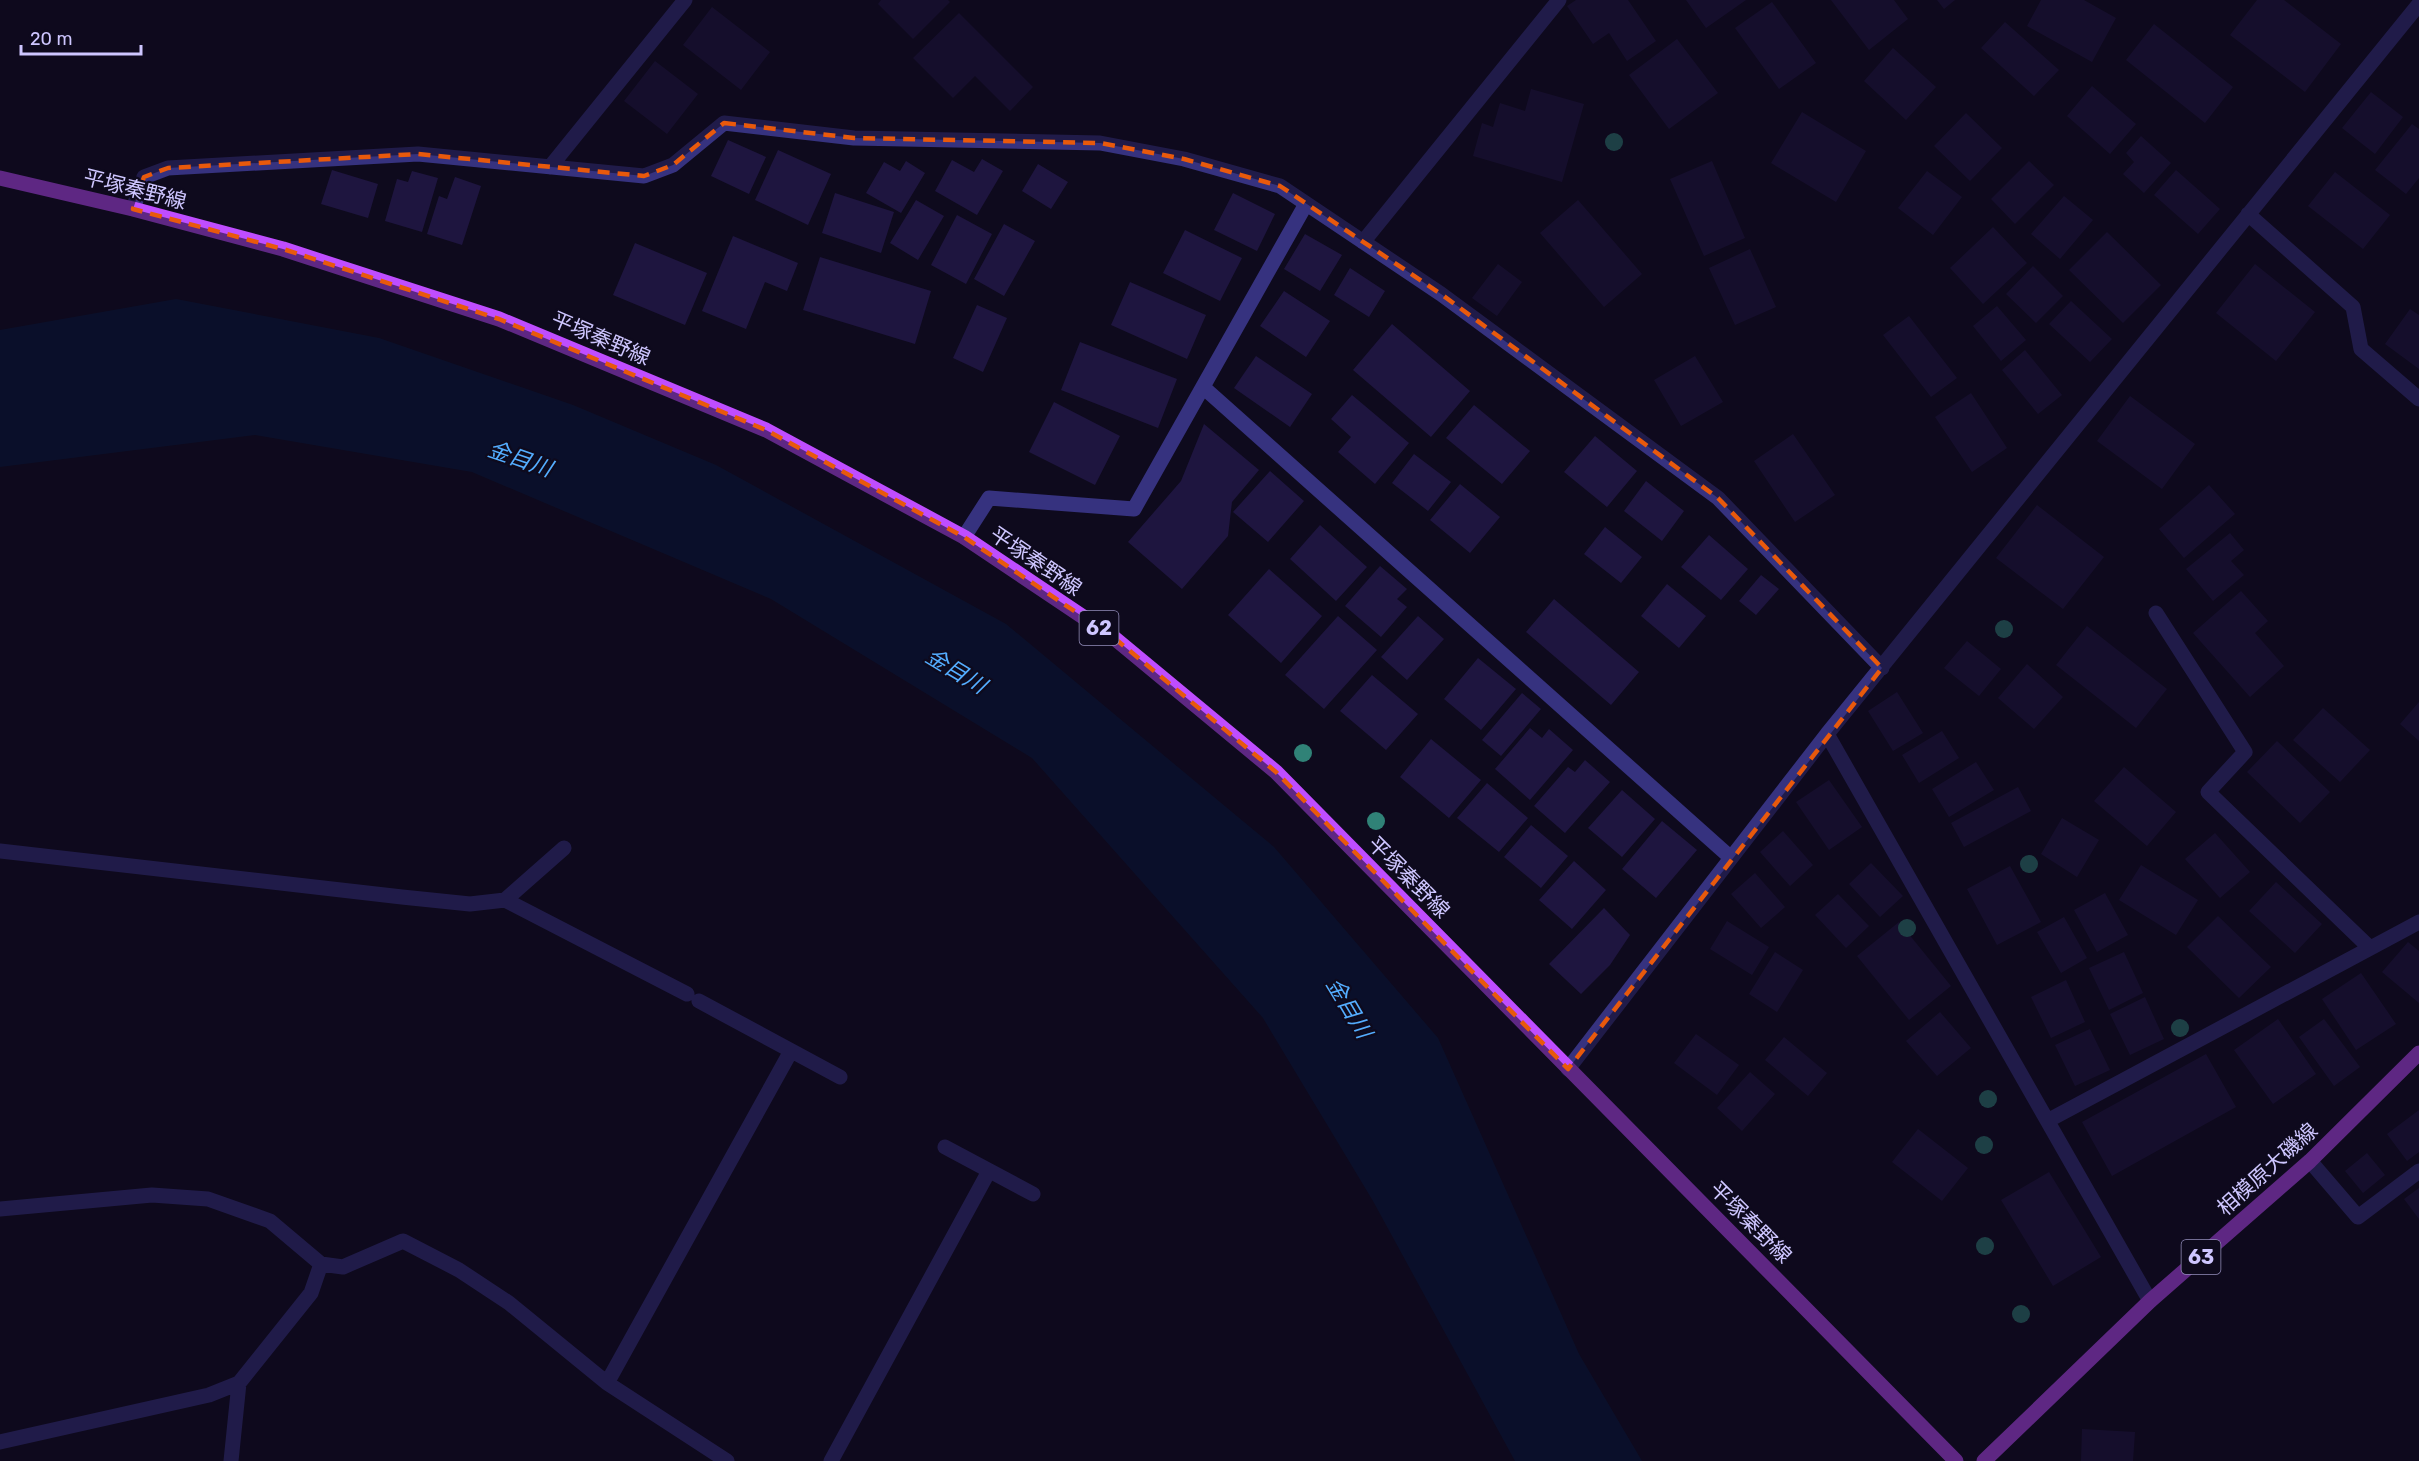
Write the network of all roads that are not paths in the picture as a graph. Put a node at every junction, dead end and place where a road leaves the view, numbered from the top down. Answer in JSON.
{"nodes":[{"id":1,"x":685,"y":0,"type":"edge"},
{"id":2,"x":1559,"y":0,"type":"edge"},
{"id":3,"x":2419,"y":4,"type":"edge"},
{"id":4,"x":550,"y":167,"type":"junction"},
{"id":5,"x":0,"y":178,"type":"edge"},
{"id":6,"x":1306,"y":204,"type":"junction"},
{"id":7,"x":133,"y":209,"type":"junction"},
{"id":8,"x":2248,"y":214,"type":"junction"},
{"id":9,"x":1363,"y":242,"type":"junction"},
{"id":10,"x":1203,"y":387,"type":"junction"},
{"id":11,"x":2419,"y":399,"type":"edge"},
{"id":12,"x":964,"y":537,"type":"junction"},
{"id":13,"x":2156,"y":613,"type":"dead end"},
{"id":14,"x":1882,"y":668,"type":"junction"},
{"id":15,"x":1827,"y":735,"type":"junction"},
{"id":16,"x":564,"y":848,"type":"dead end"},
{"id":17,"x":0,"y":851,"type":"edge"},
{"id":18,"x":1730,"y":857,"type":"junction"},
{"id":19,"x":505,"y":900,"type":"junction"},
{"id":20,"x":2419,"y":922,"type":"edge"},
{"id":21,"x":2370,"y":948,"type":"junction"},
{"id":22,"x":791,"y":1051,"type":"junction"},
{"id":23,"x":2419,"y":1053,"type":"edge"},
{"id":24,"x":1569,"y":1069,"type":"junction"},
{"id":25,"x":840,"y":1077,"type":"dead end"},
{"id":26,"x":2049,"y":1120,"type":"junction"},
{"id":27,"x":945,"y":1148,"type":"dead end"},
{"id":28,"x":2310,"y":1161,"type":"junction"},
{"id":29,"x":989,"y":1171,"type":"junction"},
{"id":30,"x":2419,"y":1171,"type":"edge"},
{"id":31,"x":1033,"y":1194,"type":"dead end"},
{"id":32,"x":0,"y":1209,"type":"edge"},
{"id":33,"x":321,"y":1264,"type":"junction"},
{"id":34,"x":2150,"y":1301,"type":"junction"},
{"id":35,"x":239,"y":1383,"type":"junction"},
{"id":36,"x":607,"y":1383,"type":"junction"},
{"id":37,"x":0,"y":1442,"type":"edge"},
{"id":38,"x":231,"y":1461,"type":"edge"},
{"id":39,"x":727,"y":1461,"type":"edge"},
{"id":40,"x":831,"y":1461,"type":"edge"},
{"id":41,"x":1956,"y":1461,"type":"edge"},
{"id":42,"x":1984,"y":1461,"type":"edge"}],
"edges":[{"from":1,"to":4,"type":"street"},
{"from":2,"to":9,"type":"street"},
{"from":3,"to":8,"type":"street"},
{"from":4,"to":6,"type":"street"},
{"from":4,"to":7,"type":"street"},
{"from":5,"to":7,"type":"main road","name":"平塚秦野線","number":"62"},
{"from":6,"to":9,"type":"street"},
{"from":6,"to":10,"type":"street"},
{"from":7,"to":12,"type":"main road","name":"平塚秦野線","number":"62"},
{"from":8,"to":11,"type":"street"},
{"from":8,"to":14,"type":"street"},
{"from":9,"to":14,"type":"street"},
{"from":10,"to":12,"type":"street"},
{"from":10,"to":18,"type":"street"},
{"from":12,"to":24,"type":"main road","name":"平塚秦野線","number":"62"},
{"from":13,"to":21,"type":"street"},
{"from":14,"to":15,"type":"street"},
{"from":15,"to":18,"type":"street"},
{"from":15,"to":26,"type":"street"},
{"from":16,"to":19,"type":"street"},
{"from":17,"to":19,"type":"street"},
{"from":18,"to":24,"type":"street"},
{"from":19,"to":22,"type":"street"},
{"from":20,"to":21,"type":"street"},
{"from":21,"to":26,"type":"street"},
{"from":22,"to":25,"type":"street"},
{"from":22,"to":36,"type":"street"},
{"from":23,"to":28,"type":"main road","name":"相模原大磯線","number":"63"},
{"from":24,"to":41,"type":"main road","name":"平塚秦野線","number":"62"},
{"from":26,"to":34,"type":"street"},
{"from":27,"to":29,"type":"street"},
{"from":28,"to":30,"type":"street"},
{"from":28,"to":34,"type":"main road","name":"相模原大磯線","number":"63"},
{"from":29,"to":31,"type":"street"},
{"from":29,"to":40,"type":"street"},
{"from":32,"to":33,"type":"street"},
{"from":33,"to":35,"type":"street"},
{"from":33,"to":36,"type":"street"},
{"from":34,"to":42,"type":"main road","name":"相模原大磯線","number":"63"},
{"from":35,"to":37,"type":"street"},
{"from":35,"to":38,"type":"street"},
{"from":36,"to":39,"type":"street"}]}
